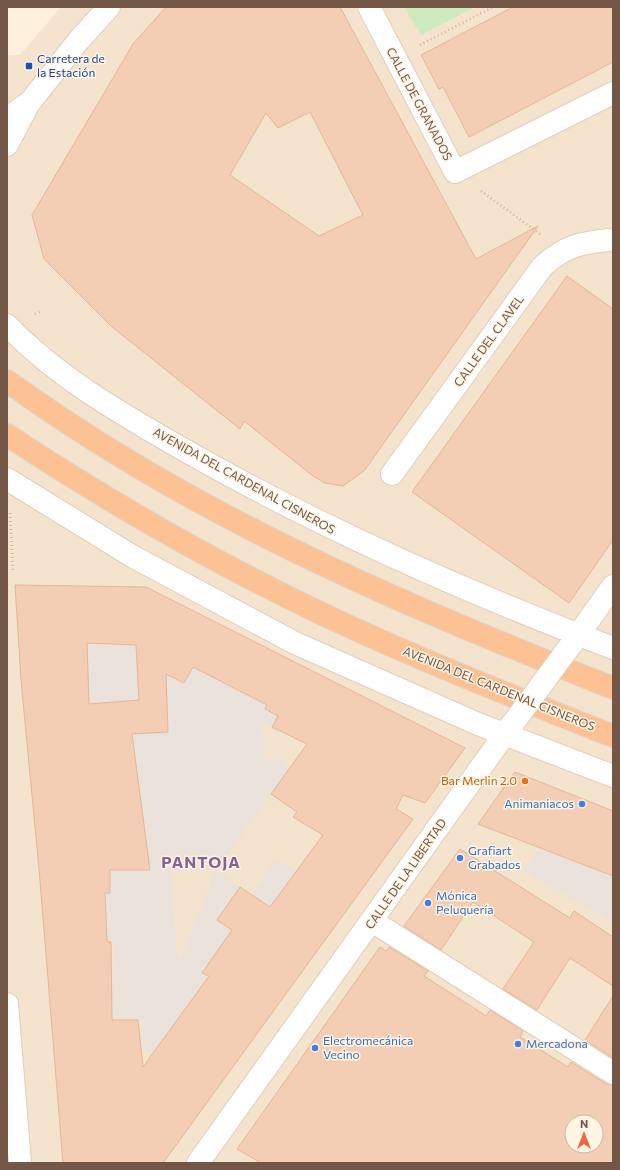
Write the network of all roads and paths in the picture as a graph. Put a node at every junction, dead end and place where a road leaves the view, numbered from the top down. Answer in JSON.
{"nodes":[{"id":1,"x":109,"y":7,"type":"edge"},
{"id":2,"x":368,"y":7,"type":"edge"},
{"id":3,"x":492,"y":7,"type":"edge"},
{"id":4,"x":416,"y":47,"type":"dead end"},
{"id":5,"x":613,"y":93,"type":"edge"},
{"id":6,"x":30,"y":102,"type":"junction"},
{"id":7,"x":7,"y":118,"type":"edge"},
{"id":8,"x":7,"y":145,"type":"edge"},
{"id":9,"x":455,"y":172,"type":"junction"},
{"id":10,"x":612,"y":241,"type":"edge"},
{"id":11,"x":562,"y":251,"type":"junction"},
{"id":12,"x":7,"y":325,"type":"edge"},
{"id":13,"x":7,"y":381,"type":"edge"},
{"id":14,"x":7,"y":435,"type":"edge"},
{"id":15,"x":392,"y":474,"type":"dead end"},
{"id":16,"x":7,"y":479,"type":"edge"},
{"id":17,"x":13,"y":571,"type":"dead end"},
{"id":18,"x":613,"y":586,"type":"edge"},
{"id":19,"x":574,"y":640,"type":"junction"},
{"id":20,"x":613,"y":648,"type":"edge"},
{"id":21,"x":613,"y":688,"type":"edge"},
{"id":22,"x":510,"y":728,"type":"junction"},
{"id":23,"x":613,"y":736,"type":"edge"},
{"id":24,"x":613,"y":776,"type":"edge"},
{"id":25,"x":372,"y":921,"type":"junction"},
{"id":26,"x":7,"y":1004,"type":"edge"},
{"id":27,"x":613,"y":1073,"type":"edge"},
{"id":28,"x":205,"y":1161,"type":"edge"},
{"id":29,"x":20,"y":1163,"type":"edge"}],
"edges":[{"from":1,"to":6,"type":"street"},
{"from":2,"to":9,"type":"street","name":"CALLE DE GRANADOS"},
{"from":3,"to":4,"type":"path"},
{"from":5,"to":9,"type":"street","name":"CALLE DE GRANADOS"},
{"from":6,"to":7,"type":"street"},
{"from":6,"to":8,"type":"street"},
{"from":9,"to":11,"type":"path"},
{"from":10,"to":11,"type":"street","name":"CALLE DEL CLAVEL"},
{"from":11,"to":15,"type":"street","name":"CALLE DEL CLAVEL"},
{"from":12,"to":19,"type":"street","name":"AVENIDA DEL CARDENAL CISNEROS"},
{"from":13,"to":21,"type":"highway"},
{"from":14,"to":23,"type":"highway","name":"AVENIDA DEL CARDENAL CISNEROS"},
{"from":16,"to":17,"type":"path"},
{"from":16,"to":22,"type":"street"},
{"from":18,"to":19,"type":"street","name":"CALLE DE LA LIBERTAD"},
{"from":19,"to":20,"type":"street","name":"AVENIDA DEL CARDENAL CISNEROS"},
{"from":19,"to":22,"type":"street","name":"CALLE DE LA LIBERTAD","bridge":true},
{"from":22,"to":24,"type":"street"},
{"from":22,"to":25,"type":"street","name":"CALLE DE LA LIBERTAD"},
{"from":25,"to":27,"type":"street"},
{"from":25,"to":28,"type":"street","name":"CALLE DE LA LIBERTAD"},
{"from":26,"to":29,"type":"street"}]}
